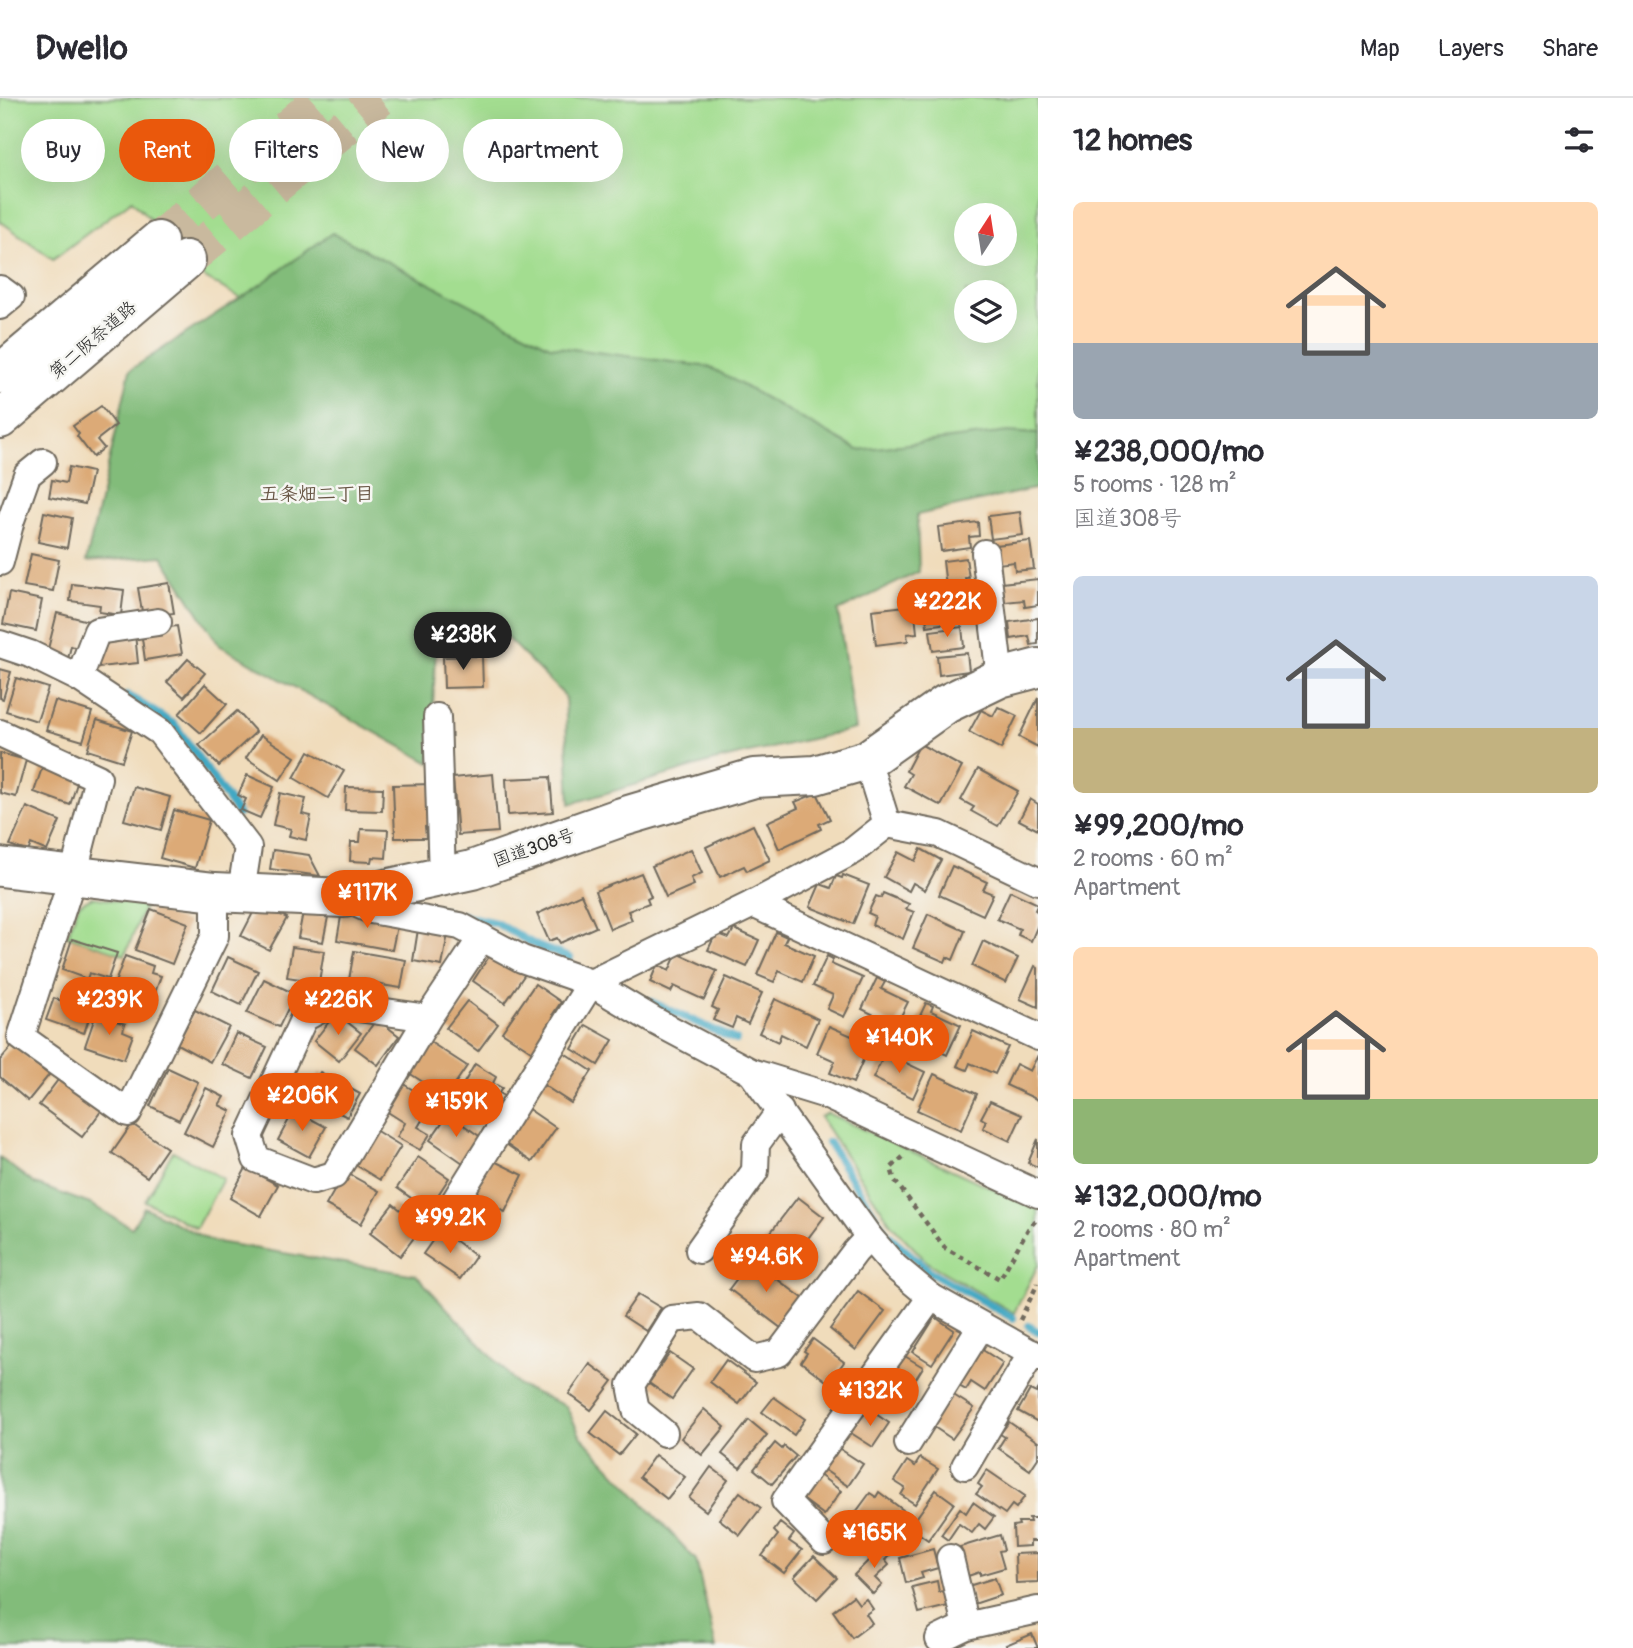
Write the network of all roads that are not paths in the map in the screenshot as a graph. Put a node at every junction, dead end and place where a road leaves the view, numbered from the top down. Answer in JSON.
{"nodes":[{"id":1,"x":0,"y":289,"type":"edge"},
{"id":2,"x":0,"y":306,"type":"edge"},
{"id":3,"x":0,"y":374,"type":"edge"},
{"id":4,"x":0,"y":419,"type":"edge"},
{"id":5,"x":43,"y":462,"type":"dead end"},
{"id":6,"x":985,"y":553,"type":"dead end"},
{"id":7,"x":0,"y":562,"type":"edge"},
{"id":8,"x":158,"y":622,"type":"dead end"},
{"id":9,"x":0,"y":644,"type":"edge"},
{"id":10,"x":1038,"y":668,"type":"edge"},
{"id":11,"x":79,"y":678,"type":"junction"},
{"id":12,"x":1000,"y":678,"type":"junction"},
{"id":13,"x":437,"y":717,"type":"dead end"},
{"id":14,"x":0,"y":733,"type":"edge"},
{"id":15,"x":867,"y":760,"type":"junction"},
{"id":16,"x":887,"y":824,"type":"junction"},
{"id":17,"x":0,"y":867,"type":"edge"},
{"id":18,"x":73,"y":876,"type":"junction"},
{"id":19,"x":442,"y":877,"type":"junction"},
{"id":20,"x":1038,"y":881,"type":"edge"},
{"id":21,"x":228,"y":892,"type":"junction"},
{"id":22,"x":344,"y":898,"type":"junction"},
{"id":23,"x":753,"y":904,"type":"junction"},
{"id":24,"x":482,"y":937,"type":"junction"},
{"id":25,"x":590,"y":983,"type":"junction"},
{"id":26,"x":428,"y":1018,"type":"junction"},
{"id":27,"x":1038,"y":1037,"type":"edge"},
{"id":28,"x":751,"y":1072,"type":"junction"},
{"id":29,"x":780,"y":1111,"type":"junction"},
{"id":30,"x":1038,"y":1194,"type":"edge"},
{"id":31,"x":445,"y":1217,"type":"dead end"},
{"id":32,"x":869,"y":1237,"type":"junction"},
{"id":33,"x":699,"y":1250,"type":"dead end"},
{"id":34,"x":930,"y":1297,"type":"junction"},
{"id":35,"x":981,"y":1325,"type":"junction"},
{"id":36,"x":1035,"y":1355,"type":"edge"},
{"id":37,"x":664,"y":1433,"type":"dead end"},
{"id":38,"x":908,"y":1443,"type":"dead end"},
{"id":39,"x":965,"y":1466,"type":"dead end"},
{"id":40,"x":824,"y":1541,"type":"dead end"},
{"id":41,"x":950,"y":1558,"type":"dead end"},
{"id":42,"x":1038,"y":1610,"type":"edge"},
{"id":43,"x":966,"y":1626,"type":"junction"},
{"id":44,"x":939,"y":1639,"type":"dead end"}],
"edges":[{"from":1,"to":2,"type":"street"},
{"from":3,"to":4,"type":"highway","name":"第二阪奈道路"},
{"from":5,"to":7,"type":"street"},
{"from":6,"to":12,"type":"street"},
{"from":8,"to":11,"type":"street"},
{"from":9,"to":11,"type":"street"},
{"from":10,"to":12,"type":"highway","name":"国道308号"},
{"from":11,"to":21,"type":"street"},
{"from":12,"to":15,"type":"highway","name":"国道308号"},
{"from":13,"to":19,"type":"street"},
{"from":14,"to":18,"type":"street"},
{"from":15,"to":16,"type":"street"},
{"from":15,"to":19,"type":"highway","name":"国道308号"},
{"from":16,"to":20,"type":"street"},
{"from":16,"to":23,"type":"street"},
{"from":17,"to":18,"type":"highway","name":"国道308号"},
{"from":18,"to":21,"type":"highway","name":"国道308号"},
{"from":18,"to":21,"type":"street"},
{"from":19,"to":22,"type":"highway","name":"国道308号"},
{"from":21,"to":22,"type":"highway","name":"国道308号"},
{"from":22,"to":24,"type":"street"},
{"from":23,"to":25,"type":"street"},
{"from":23,"to":27,"type":"street"},
{"from":24,"to":25,"type":"street"},
{"from":24,"to":26,"type":"street"},
{"from":25,"to":28,"type":"street"},
{"from":25,"to":31,"type":"street"},
{"from":26,"to":26,"type":"street"},
{"from":28,"to":29,"type":"street"},
{"from":28,"to":30,"type":"street"},
{"from":29,"to":32,"type":"street"},
{"from":29,"to":33,"type":"street"},
{"from":32,"to":34,"type":"street"},
{"from":32,"to":37,"type":"street"},
{"from":34,"to":35,"type":"street"},
{"from":34,"to":40,"type":"street"},
{"from":35,"to":36,"type":"street"},
{"from":35,"to":38,"type":"street"},
{"from":36,"to":39,"type":"street"},
{"from":41,"to":43,"type":"street"},
{"from":42,"to":43,"type":"street"},
{"from":43,"to":44,"type":"street"}]}
